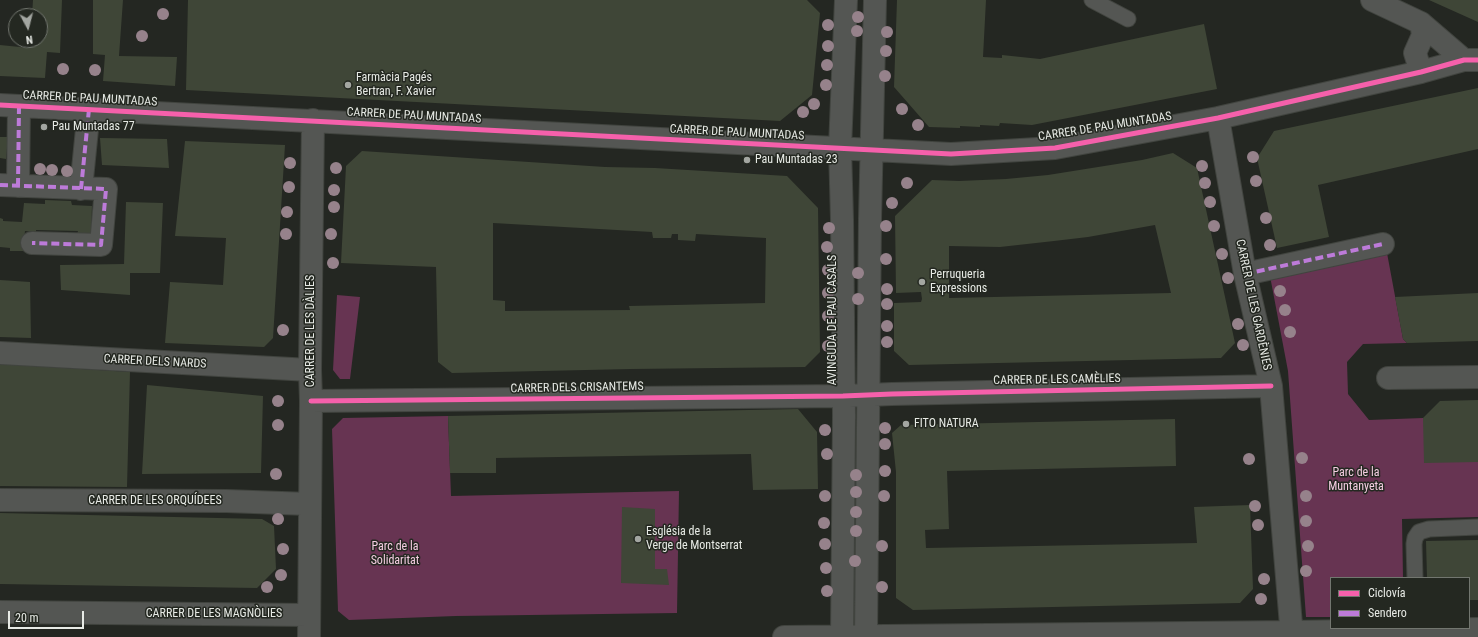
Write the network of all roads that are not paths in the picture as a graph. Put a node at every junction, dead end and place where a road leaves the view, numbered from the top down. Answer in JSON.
{"nodes":[{"id":1,"x":846,"y":0,"type":"edge"},
{"id":2,"x":875,"y":0,"type":"edge"},
{"id":3,"x":1092,"y":0,"type":"edge"},
{"id":4,"x":1372,"y":0,"type":"edge"},
{"id":5,"x":1128,"y":19,"type":"dead end"},
{"id":6,"x":1422,"y":23,"type":"junction"},
{"id":7,"x":1471,"y":60,"type":"edge"},
{"id":8,"x":1421,"y":72,"type":"junction"},
{"id":9,"x":10,"y":105,"type":"edge"},
{"id":10,"x":89,"y":109,"type":"junction"},
{"id":11,"x":1218,"y":118,"type":"junction"},
{"id":12,"x":313,"y":120,"type":"junction"},
{"id":13,"x":840,"y":148,"type":"junction"},
{"id":14,"x":871,"y":150,"type":"junction"},
{"id":15,"x":9,"y":186,"type":"edge"},
{"id":16,"x":81,"y":189,"type":"junction"},
{"id":17,"x":32,"y":243,"type":"dead end"},
{"id":18,"x":1383,"y":244,"type":"dead end"},
{"id":19,"x":1245,"y":274,"type":"junction"},
{"id":20,"x":0,"y":353,"type":"edge"},
{"id":21,"x":310,"y":370,"type":"junction"},
{"id":22,"x":1478,"y":377,"type":"edge"},
{"id":23,"x":1388,"y":378,"type":"dead end"},
{"id":24,"x":1271,"y":386,"type":"junction"},
{"id":25,"x":867,"y":394,"type":"junction"},
{"id":26,"x":843,"y":396,"type":"junction"},
{"id":27,"x":311,"y":401,"type":"junction"},
{"id":28,"x":0,"y":500,"type":"edge"},
{"id":29,"x":309,"y":504,"type":"junction"},
{"id":30,"x":1478,"y":527,"type":"edge"},
{"id":31,"x":1415,"y":577,"type":"edge"},
{"id":32,"x":0,"y":612,"type":"edge"},
{"id":33,"x":308,"y":615,"type":"junction"},
{"id":34,"x":1455,"y":629,"type":"edge"},
{"id":35,"x":1410,"y":631,"type":"edge"},
{"id":36,"x":1292,"y":635,"type":"edge"},
{"id":37,"x":866,"y":636,"type":"edge"},
{"id":38,"x":309,"y":637,"type":"edge"},
{"id":39,"x":784,"y":637,"type":"edge"},
{"id":40,"x":842,"y":637,"type":"edge"}],
"edges":[{"from":1,"to":13,"type":"street","name":"AVINGUDA DE PAU CASALS"},
{"from":2,"to":14,"type":"street"},
{"from":3,"to":5,"type":"lane"},
{"from":4,"to":6,"type":"street"},
{"from":6,"to":7,"type":"street"},
{"from":6,"to":8,"type":"street"},
{"from":7,"to":8,"type":"street","name":"CARRER DE PAU MUNTADAS"},
{"from":8,"to":11,"type":"street","name":"CARRER DE PAU MUNTADAS"},
{"from":9,"to":10,"type":"street","name":"CARRER DE PAU MUNTADAS"},
{"from":9,"to":15,"type":"street"},
{"from":10,"to":12,"type":"street","name":"CARRER DE PAU MUNTADAS"},
{"from":10,"to":16,"type":"street"},
{"from":11,"to":14,"type":"street","name":"CARRER DE PAU MUNTADAS"},
{"from":11,"to":19,"type":"street","name":"CARRER DE LES GARDÈNIES"},
{"from":12,"to":13,"type":"street","name":"CARRER DE PAU MUNTADAS"},
{"from":12,"to":21,"type":"street","name":"CARRER DE LES DÀLIES"},
{"from":13,"to":14,"type":"street","name":"CARRER DE PAU MUNTADAS"},
{"from":13,"to":26,"type":"street","name":"AVINGUDA DE PAU CASALS"},
{"from":14,"to":25,"type":"street"},
{"from":15,"to":16,"type":"street"},
{"from":16,"to":17,"type":"street"},
{"from":18,"to":19,"type":"street"},
{"from":19,"to":24,"type":"street","name":"CARRER DE LES GARDÈNIES"},
{"from":20,"to":21,"type":"street","name":"CARRER DELS NARDS"},
{"from":21,"to":27,"type":"street","name":"CARRER DE LES DÀLIES"},
{"from":22,"to":23,"type":"street"},
{"from":24,"to":25,"type":"street","name":"CARRER DE LES CAMÈLIES"},
{"from":24,"to":36,"type":"street","name":"CARRER DE LES GARDÈNIES"},
{"from":25,"to":26,"type":"street","name":"CARRER DE LES CAMÈLIES"},
{"from":25,"to":37,"type":"street"},
{"from":26,"to":27,"type":"street","name":"CARRER DELS CRISANTEMS"},
{"from":26,"to":40,"type":"street","name":"AVINGUDA DE PAU CASALS"},
{"from":27,"to":29,"type":"street","name":"CARRER DE LES DÀLIES"},
{"from":28,"to":29,"type":"street","name":"CARRER DE LES ORQUÍDEES"},
{"from":29,"to":33,"type":"street","name":"CARRER DE LES DÀLIES"},
{"from":30,"to":31,"type":"lane"},
{"from":32,"to":33,"type":"street","name":"CARRER DE LES MAGNÒLIES"},
{"from":33,"to":38,"type":"street","name":"CARRER DE LES DÀLIES"},
{"from":34,"to":35,"type":"street"},
{"from":35,"to":36,"type":"street"},
{"from":36,"to":37,"type":"street"},
{"from":37,"to":40,"type":"street"},
{"from":39,"to":40,"type":"street"}]}
